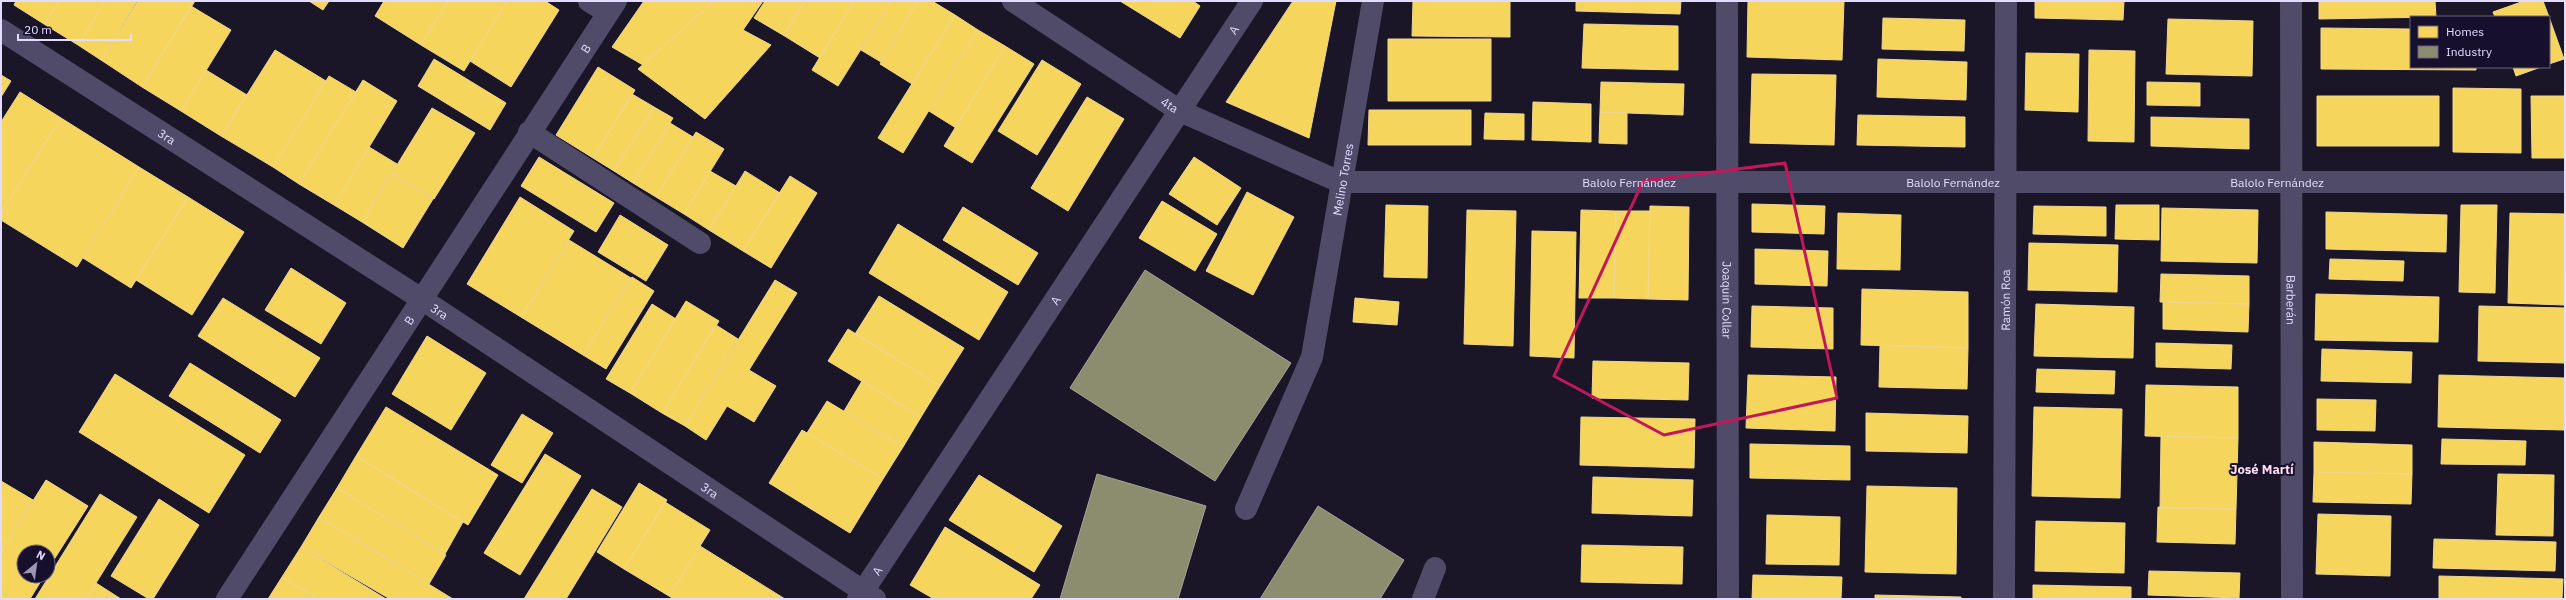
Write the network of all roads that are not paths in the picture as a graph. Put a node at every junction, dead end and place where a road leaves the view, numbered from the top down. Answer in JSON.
{"nodes":[{"id":1,"x":589,"y":1,"type":"edge"},
{"id":2,"x":1013,"y":1,"type":"edge"},
{"id":3,"x":1252,"y":1,"type":"edge"},
{"id":4,"x":1373,"y":1,"type":"edge"},
{"id":5,"x":1727,"y":1,"type":"edge"},
{"id":6,"x":2006,"y":1,"type":"edge"},
{"id":7,"x":2291,"y":1,"type":"edge"},
{"id":8,"x":612,"y":7,"type":"edge"},
{"id":9,"x":1,"y":30,"type":"edge"},
{"id":10,"x":1180,"y":111,"type":"junction"},
{"id":11,"x":529,"y":132,"type":"junction"},
{"id":12,"x":1340,"y":182,"type":"junction"},
{"id":13,"x":1729,"y":182,"type":"junction"},
{"id":14,"x":2007,"y":182,"type":"junction"},
{"id":15,"x":2292,"y":182,"type":"junction"},
{"id":16,"x":2565,"y":182,"type":"edge"},
{"id":17,"x":700,"y":243,"type":"dead end"},
{"id":18,"x":422,"y":300,"type":"junction"},
{"id":19,"x":1246,"y":509,"type":"dead end"},
{"id":20,"x":1435,"y":568,"type":"dead end"},
{"id":21,"x":865,"y":597,"type":"edge"},
{"id":22,"x":227,"y":599,"type":"edge"},
{"id":23,"x":1423,"y":599,"type":"edge"},
{"id":24,"x":1728,"y":599,"type":"edge"},
{"id":25,"x":2004,"y":599,"type":"edge"},
{"id":26,"x":2292,"y":599,"type":"edge"}],
"edges":[{"from":1,"to":8,"type":"street"},
{"from":2,"to":10,"type":"street","name":"4ta"},
{"from":3,"to":10,"type":"street","name":"A"},
{"from":4,"to":12,"type":"street","name":"Melino Torres"},
{"from":5,"to":13,"type":"street","name":"Joaquín Collar"},
{"from":6,"to":14,"type":"street","name":"Ramón Roa"},
{"from":7,"to":15,"type":"street","name":"Barberán"},
{"from":8,"to":11,"type":"street","name":"B"},
{"from":9,"to":18,"type":"street","name":"3ra"},
{"from":10,"to":12,"type":"street","name":"4ta"},
{"from":10,"to":21,"type":"street","name":"A"},
{"from":11,"to":17,"type":"street"},
{"from":11,"to":18,"type":"street","name":"B"},
{"from":12,"to":13,"type":"street","name":"Balolo Fernández"},
{"from":12,"to":19,"type":"street","name":"Melino Torres"},
{"from":13,"to":14,"type":"street","name":"Balolo Fernández"},
{"from":13,"to":24,"type":"street","name":"Joaquín Collar"},
{"from":14,"to":15,"type":"street","name":"Balolo Fernández"},
{"from":14,"to":25,"type":"street","name":"Ramón Roa"},
{"from":15,"to":16,"type":"street","name":"Balolo Fernández"},
{"from":15,"to":26,"type":"street","name":"Barberán"},
{"from":18,"to":21,"type":"street","name":"3ra"},
{"from":18,"to":22,"type":"street","name":"B"},
{"from":20,"to":23,"type":"street"}]}
